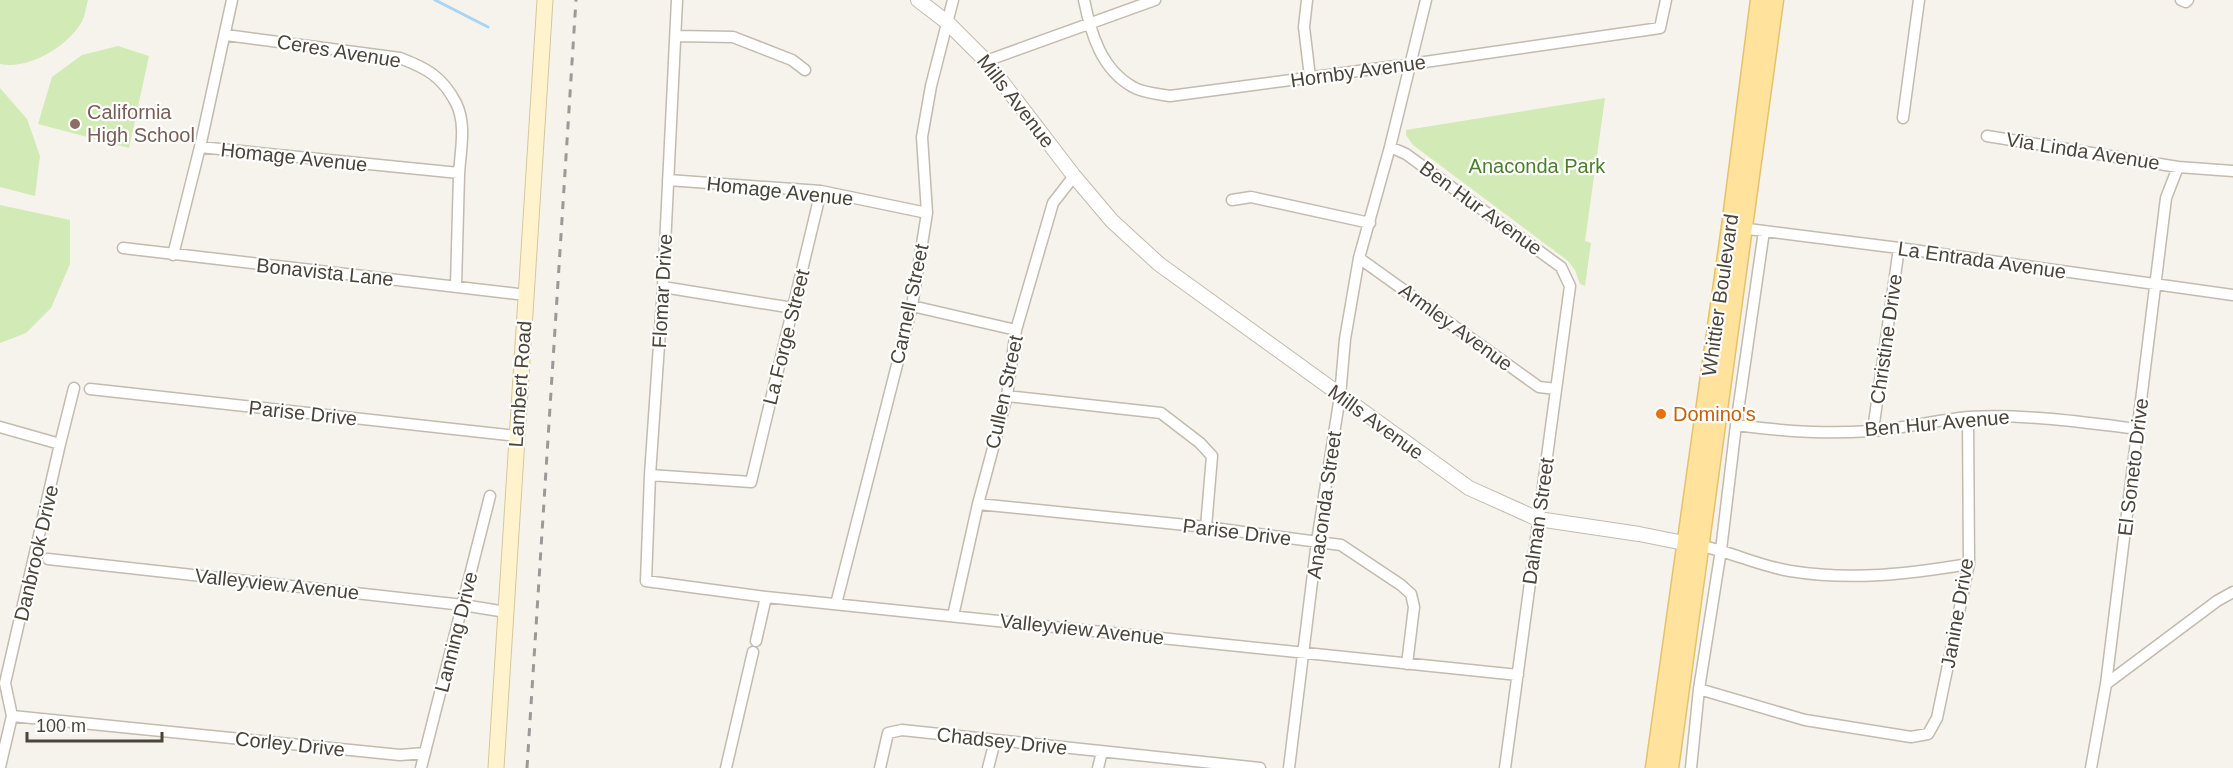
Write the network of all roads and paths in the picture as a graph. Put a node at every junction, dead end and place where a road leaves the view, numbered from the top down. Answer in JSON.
{"nodes":[{"id":1,"x":232,"y":0,"type":"edge"},
{"id":2,"x":545,"y":0,"type":"edge"},
{"id":3,"x":677,"y":0,"type":"edge"},
{"id":4,"x":918,"y":0,"type":"edge"},
{"id":5,"x":953,"y":0,"type":"edge"},
{"id":6,"x":1083,"y":0,"type":"edge"},
{"id":7,"x":1155,"y":0,"type":"edge"},
{"id":8,"x":1307,"y":0,"type":"edge"},
{"id":9,"x":1426,"y":0,"type":"edge"},
{"id":10,"x":1666,"y":0,"type":"edge"},
{"id":11,"x":1759,"y":0,"type":"edge"},
{"id":12,"x":1774,"y":0,"type":"edge"},
{"id":13,"x":1919,"y":0,"type":"edge"},
{"id":14,"x":2181,"y":0,"type":"edge"},
{"id":15,"x":2187,"y":0,"type":"edge"},
{"id":16,"x":948,"y":23,"type":"junction"},
{"id":17,"x":1089,"y":25,"type":"junction"},
{"id":18,"x":226,"y":35,"type":"junction"},
{"id":19,"x":676,"y":36,"type":"junction"},
{"id":20,"x":986,"y":61,"type":"junction"},
{"id":21,"x":1411,"y":64,"type":"junction"},
{"id":22,"x":805,"y":70,"type":"dead end"},
{"id":23,"x":1310,"y":77,"type":"junction"},
{"id":24,"x":1903,"y":118,"type":"dead end"},
{"id":25,"x":1987,"y":136,"type":"dead end"},
{"id":26,"x":200,"y":147,"type":"junction"},
{"id":27,"x":1390,"y":147,"type":"junction"},
{"id":28,"x":2178,"y":167,"type":"junction"},
{"id":29,"x":2233,"y":171,"type":"edge"},
{"id":30,"x":459,"y":173,"type":"junction"},
{"id":31,"x":1074,"y":176,"type":"junction"},
{"id":32,"x":668,"y":180,"type":"junction"},
{"id":33,"x":821,"y":191,"type":"junction"},
{"id":34,"x":1232,"y":200,"type":"dead end"},
{"id":35,"x":927,"y":213,"type":"junction"},
{"id":36,"x":1370,"y":223,"type":"junction"},
{"id":37,"x":1737,"y":228,"type":"junction"},
{"id":38,"x":1764,"y":231,"type":"junction"},
{"id":39,"x":123,"y":248,"type":"dead end"},
{"id":40,"x":1899,"y":248,"type":"junction"},
{"id":41,"x":173,"y":255,"type":"junction"},
{"id":42,"x":1359,"y":258,"type":"junction"},
{"id":43,"x":1567,"y":275,"type":"joint"},
{"id":44,"x":2156,"y":284,"type":"junction"},
{"id":45,"x":456,"y":286,"type":"junction"},
{"id":46,"x":663,"y":287,"type":"junction"},
{"id":47,"x":526,"y":295,"type":"junction"},
{"id":48,"x":2233,"y":295,"type":"edge"},
{"id":49,"x":912,"y":306,"type":"junction"},
{"id":50,"x":793,"y":308,"type":"junction"},
{"id":51,"x":1016,"y":330,"type":"junction"},
{"id":52,"x":74,"y":388,"type":"dead end"},
{"id":53,"x":90,"y":389,"type":"dead end"},
{"id":54,"x":1556,"y":389,"type":"junction"},
{"id":55,"x":1006,"y":396,"type":"junction"},
{"id":56,"x":1340,"y":396,"type":"junction"},
{"id":57,"x":1968,"y":417,"type":"junction"},
{"id":58,"x":1736,"y":425,"type":"junction"},
{"id":59,"x":0,"y":427,"type":"edge"},
{"id":60,"x":2138,"y":429,"type":"junction"},
{"id":61,"x":1873,"y":430,"type":"junction"},
{"id":62,"x":517,"y":436,"type":"junction"},
{"id":63,"x":60,"y":444,"type":"junction"},
{"id":64,"x":650,"y":475,"type":"junction"},
{"id":65,"x":490,"y":496,"type":"dead end"},
{"id":66,"x":978,"y":504,"type":"junction"},
{"id":67,"x":1538,"y":519,"type":"junction"},
{"id":68,"x":1206,"y":528,"type":"junction"},
{"id":69,"x":1317,"y":541,"type":"junction"},
{"id":70,"x":1693,"y":544,"type":"junction"},
{"id":71,"x":1721,"y":549,"type":"junction"},
{"id":72,"x":48,"y":559,"type":"dead end"},
{"id":73,"x":1969,"y":564,"type":"junction"},
{"id":74,"x":645,"y":581,"type":"joint"},
{"id":75,"x":2233,"y":592,"type":"edge"},
{"id":76,"x":766,"y":597,"type":"junction"},
{"id":77,"x":836,"y":604,"type":"junction"},
{"id":78,"x":463,"y":605,"type":"junction"},
{"id":79,"x":506,"y":612,"type":"junction"},
{"id":80,"x":953,"y":616,"type":"junction"},
{"id":81,"x":1305,"y":653,"type":"junction"},
{"id":82,"x":1407,"y":664,"type":"junction"},
{"id":83,"x":1518,"y":675,"type":"junction"},
{"id":84,"x":2106,"y":684,"type":"junction"},
{"id":85,"x":1699,"y":689,"type":"junction"},
{"id":86,"x":12,"y":716,"type":"junction"},
{"id":87,"x":995,"y":741,"type":"junction"},
{"id":88,"x":1102,"y":752,"type":"junction"},
{"id":89,"x":425,"y":753,"type":"junction"},
{"id":90,"x":1202,"y":764,"type":"edge"},
{"id":91,"x":0,"y":767,"type":"edge"},
{"id":92,"x":421,"y":768,"type":"edge"},
{"id":93,"x":496,"y":768,"type":"edge"},
{"id":94,"x":726,"y":768,"type":"edge"},
{"id":95,"x":880,"y":768,"type":"edge"},
{"id":96,"x":988,"y":768,"type":"edge"},
{"id":97,"x":1098,"y":768,"type":"edge"},
{"id":98,"x":1260,"y":768,"type":"edge"},
{"id":99,"x":1289,"y":768,"type":"edge"},
{"id":100,"x":1505,"y":768,"type":"edge"},
{"id":101,"x":1654,"y":768,"type":"edge"},
{"id":102,"x":1670,"y":768,"type":"edge"},
{"id":103,"x":1690,"y":768,"type":"edge"},
{"id":104,"x":2091,"y":768,"type":"edge"}],
"edges":[{"from":1,"to":18,"type":"street"},
{"from":2,"to":47,"type":"main road","name":"Lambert Road"},
{"from":3,"to":19,"type":"street","name":"Flomar Drive"},
{"from":4,"to":16,"type":"street","name":"Mills Avenue"},
{"from":5,"to":16,"type":"street","name":"Carnell Street"},
{"from":6,"to":17,"type":"street"},
{"from":7,"to":17,"type":"street"},
{"from":8,"to":23,"type":"street"},
{"from":9,"to":21,"type":"street","name":"Anaconda Street"},
{"from":10,"to":21,"type":"street","name":"Hornby Avenue"},
{"from":11,"to":37,"type":"main road","name":"Whittier Boulevard"},
{"from":12,"to":37,"type":"main road","name":"Whittier Boulevard"},
{"from":13,"to":24,"type":"street"},
{"from":14,"to":15,"type":"street"},
{"from":16,"to":20,"type":"street","name":"Mills Avenue"},
{"from":16,"to":35,"type":"street","name":"Carnell Street"},
{"from":17,"to":20,"type":"street"},
{"from":17,"to":23,"type":"street","name":"Hornby Avenue"},
{"from":18,"to":26,"type":"street"},
{"from":18,"to":30,"type":"street","name":"Ceres Avenue"},
{"from":19,"to":22,"type":"street"},
{"from":19,"to":32,"type":"street","name":"Flomar Drive"},
{"from":20,"to":31,"type":"street","name":"Mills Avenue"},
{"from":21,"to":23,"type":"street","name":"Hornby Avenue"},
{"from":21,"to":27,"type":"street","name":"Anaconda Street"},
{"from":25,"to":28,"type":"street","name":"Via Linda Avenue"},
{"from":26,"to":30,"type":"street","name":"Homage Avenue"},
{"from":26,"to":41,"type":"street"},
{"from":27,"to":36,"type":"street","name":"Anaconda Street"},
{"from":27,"to":43,"type":"street","name":"Ben Hur Avenue"},
{"from":28,"to":29,"type":"street","name":"Via Linda Avenue"},
{"from":28,"to":44,"type":"street","name":"El Soneto Drive"},
{"from":30,"to":45,"type":"street"},
{"from":31,"to":51,"type":"street","name":"Cullen Street"},
{"from":31,"to":56,"type":"street","name":"Mills Avenue"},
{"from":32,"to":33,"type":"street","name":"Homage Avenue"},
{"from":32,"to":46,"type":"street","name":"Flomar Drive"},
{"from":33,"to":35,"type":"street","name":"Homage Avenue"},
{"from":33,"to":50,"type":"street","name":"La Forge Street"},
{"from":34,"to":36,"type":"street"},
{"from":35,"to":49,"type":"street","name":"Carnell Street"},
{"from":36,"to":42,"type":"street","name":"Anaconda Street"},
{"from":37,"to":38,"type":"street","name":"La Entrada Avenue"},
{"from":37,"to":70,"type":"main road","name":"Whittier Boulevard"},
{"from":38,"to":40,"type":"street","name":"La Entrada Avenue"},
{"from":38,"to":58,"type":"street","name":"Whittier Boulevard"},
{"from":39,"to":41,"type":"street","name":"Bonavista Lane"},
{"from":40,"to":44,"type":"street","name":"La Entrada Avenue"},
{"from":40,"to":61,"type":"street","name":"Christine Drive"},
{"from":41,"to":45,"type":"street","name":"Bonavista Lane"},
{"from":42,"to":54,"type":"street","name":"Armley Avenue"},
{"from":42,"to":56,"type":"street","name":"Anaconda Street"},
{"from":43,"to":54,"type":"street","name":"Dalman Street"},
{"from":44,"to":48,"type":"street","name":"La Entrada Avenue"},
{"from":44,"to":60,"type":"street","name":"El Soneto Drive"},
{"from":45,"to":47,"type":"street","name":"Bonavista Lane"},
{"from":46,"to":50,"type":"street"},
{"from":46,"to":64,"type":"street","name":"Flomar Drive"},
{"from":47,"to":62,"type":"main road","name":"Lambert Road"},
{"from":49,"to":51,"type":"street"},
{"from":49,"to":77,"type":"street","name":"Carnell Street"},
{"from":50,"to":64,"type":"street","name":"La Forge Street"},
{"from":51,"to":55,"type":"street","name":"Cullen Street"},
{"from":52,"to":63,"type":"street"},
{"from":53,"to":62,"type":"street","name":"Parise Drive"},
{"from":54,"to":67,"type":"street","name":"Dalman Street"},
{"from":55,"to":66,"type":"street","name":"Cullen Street"},
{"from":55,"to":68,"type":"street"},
{"from":56,"to":67,"type":"street","name":"Mills Avenue"},
{"from":56,"to":69,"type":"street","name":"Anaconda Street"},
{"from":57,"to":60,"type":"street","name":"Ben Hur Avenue"},
{"from":57,"to":61,"type":"street","name":"Ben Hur Avenue"},
{"from":57,"to":73,"type":"street","name":"Janine Drive"},
{"from":58,"to":61,"type":"street","name":"Ben Hur Avenue"},
{"from":58,"to":71,"type":"street","name":"Whittier Boulevard"},
{"from":59,"to":63,"type":"street"},
{"from":60,"to":84,"type":"street","name":"El Soneto Drive"},
{"from":62,"to":79,"type":"main road","name":"Lambert Road"},
{"from":63,"to":86,"type":"street","name":"Danbrook Drive"},
{"from":64,"to":74,"type":"street","name":"Flomar Drive"},
{"from":65,"to":78,"type":"street","name":"Lanning Drive"},
{"from":66,"to":68,"type":"street","name":"Parise Drive"},
{"from":66,"to":80,"type":"street","name":"Cullen Street"},
{"from":67,"to":70,"type":"street","name":"Mills Avenue"},
{"from":67,"to":83,"type":"street","name":"Dalman Street"},
{"from":68,"to":69,"type":"street","name":"Parise Drive"},
{"from":69,"to":81,"type":"street","name":"Anaconda Street"},
{"from":69,"to":82,"type":"street","name":"Parise Drive"},
{"from":70,"to":71,"type":"street","name":"Mills Avenue"},
{"from":70,"to":101,"type":"main road","name":"Whittier Boulevard"},
{"from":70,"to":102,"type":"main road","name":"Whittier Boulevard"},
{"from":71,"to":73,"type":"street","name":"Mills Avenue"},
{"from":71,"to":85,"type":"street","name":"Whittier Boulevard"},
{"from":72,"to":78,"type":"street","name":"Valleyview Avenue"},
{"from":73,"to":85,"type":"street","name":"Janine Drive"},
{"from":74,"to":76,"type":"street","name":"Valleyview Avenue"},
{"from":75,"to":84,"type":"street"},
{"from":76,"to":77,"type":"street","name":"Valleyview Avenue"},
{"from":76,"to":94,"type":"street"},
{"from":77,"to":80,"type":"street","name":"Valleyview Avenue"},
{"from":78,"to":79,"type":"street","name":"Valleyview Avenue"},
{"from":78,"to":89,"type":"street","name":"Lanning Drive"},
{"from":79,"to":93,"type":"main road","name":"Lambert Road"},
{"from":80,"to":81,"type":"street","name":"Valleyview Avenue"},
{"from":81,"to":82,"type":"street","name":"Valleyview Avenue"},
{"from":81,"to":99,"type":"street","name":"Anaconda Street"},
{"from":82,"to":83,"type":"street","name":"Valleyview Avenue"},
{"from":83,"to":100,"type":"street","name":"Dalman Street"},
{"from":84,"to":104,"type":"street","name":"El Soneto Drive"},
{"from":85,"to":103,"type":"street","name":"Whittier Boulevard"},
{"from":86,"to":89,"type":"street","name":"Corley Drive"},
{"from":86,"to":91,"type":"street","name":"Danbrook Drive"},
{"from":87,"to":88,"type":"street","name":"Chadsey Drive"},
{"from":87,"to":95,"type":"street","name":"Chadsey Drive"},
{"from":87,"to":96,"type":"street"},
{"from":88,"to":90,"type":"street","name":"Chadsey Drive"},
{"from":88,"to":97,"type":"street"},
{"from":89,"to":92,"type":"street","name":"Lanning Drive"},
{"from":90,"to":98,"type":"street","name":"Chadsey Drive"}]}
